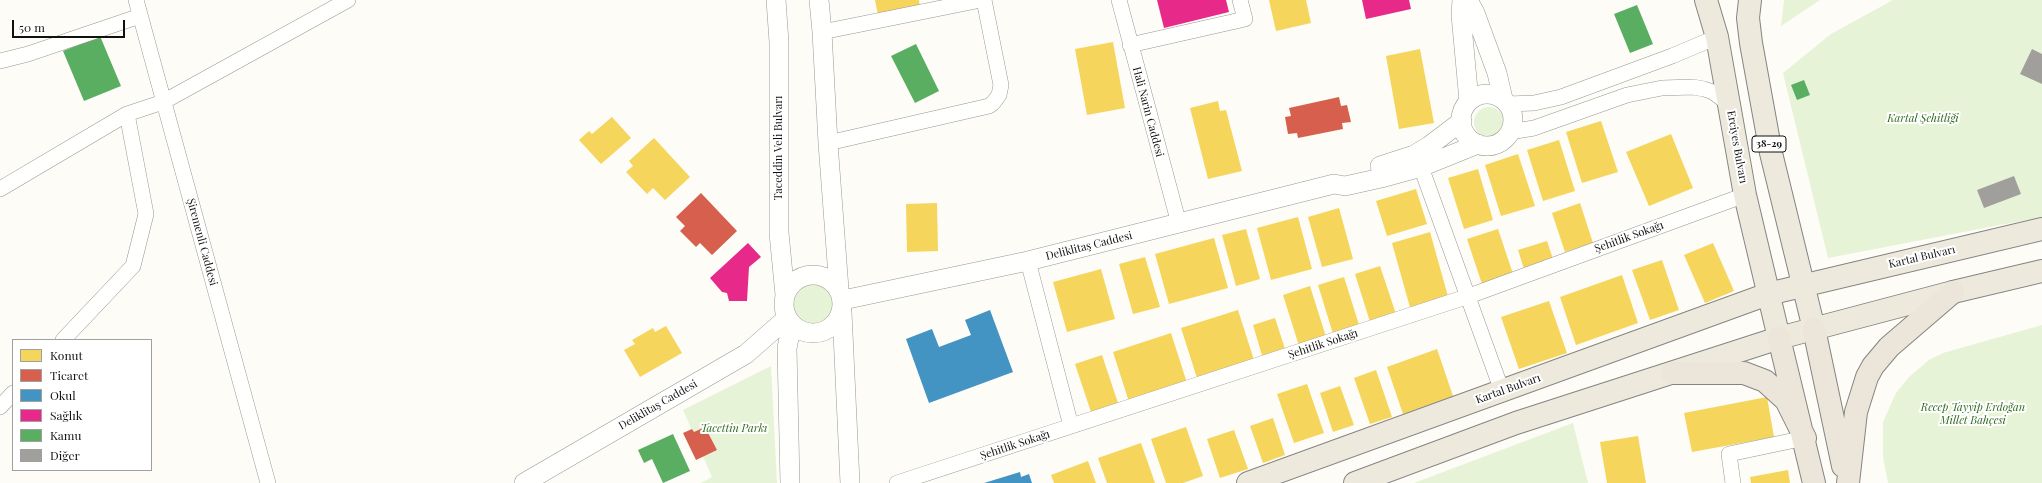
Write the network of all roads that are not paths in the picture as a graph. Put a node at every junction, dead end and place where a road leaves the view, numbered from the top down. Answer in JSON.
{"nodes":[{"id":1,"x":136,"y":0,"type":"edge"},
{"id":2,"x":348,"y":0,"type":"edge"},
{"id":3,"x":776,"y":0,"type":"edge"},
{"id":4,"x":819,"y":0,"type":"edge"},
{"id":5,"x":981,"y":0,"type":"edge"},
{"id":6,"x":984,"y":0,"type":"edge"},
{"id":7,"x":1119,"y":0,"type":"edge"},
{"id":8,"x":1240,"y":0,"type":"edge"},
{"id":9,"x":1462,"y":0,"type":"edge"},
{"id":10,"x":1468,"y":0,"type":"edge"},
{"id":11,"x":1706,"y":0,"type":"edge"},
{"id":12,"x":1750,"y":0,"type":"edge"},
{"id":13,"x":140,"y":16,"type":"junction"},
{"id":14,"x":822,"y":32,"type":"junction"},
{"id":15,"x":1717,"y":37,"type":"junction"},
{"id":16,"x":1130,"y":45,"type":"junction"},
{"id":17,"x":0,"y":60,"type":"edge"},
{"id":18,"x":163,"y":102,"type":"junction"},
{"id":19,"x":1469,"y":102,"type":"junction"},
{"id":20,"x":1505,"y":102,"type":"junction"},
{"id":21,"x":1729,"y":104,"type":"junction"},
{"id":22,"x":127,"y":114,"type":"junction"},
{"id":23,"x":1462,"y":121,"type":"junction"},
{"id":24,"x":1510,"y":132,"type":"junction"},
{"id":25,"x":828,"y":143,"type":"junction"},
{"id":26,"x":1478,"y":144,"type":"junction"},
{"id":27,"x":1421,"y":167,"type":"junction"},
{"id":28,"x":1334,"y":184,"type":"junction"},
{"id":29,"x":0,"y":189,"type":"edge"},
{"id":30,"x":1745,"y":195,"type":"junction"},
{"id":31,"x":1179,"y":224,"type":"junction"},
{"id":32,"x":2042,"y":229,"type":"edge"},
{"id":33,"x":1028,"y":261,"type":"junction"},
{"id":34,"x":2042,"y":271,"type":"edge"},
{"id":35,"x":1802,"y":285,"type":"junction"},
{"id":36,"x":1953,"y":292,"type":"junction"},
{"id":37,"x":1768,"y":294,"type":"junction"},
{"id":38,"x":785,"y":295,"type":"junction"},
{"id":39,"x":1469,"y":296,"type":"junction"},
{"id":40,"x":841,"y":300,"type":"junction"},
{"id":41,"x":790,"y":321,"type":"junction"},
{"id":42,"x":1814,"y":329,"type":"junction"},
{"id":43,"x":1779,"y":338,"type":"junction"},
{"id":44,"x":64,"y":339,"type":"edge"},
{"id":45,"x":1672,"y":373,"type":"junction"},
{"id":46,"x":1502,"y":391,"type":"junction"},
{"id":47,"x":12,"y":394,"type":"edge"},
{"id":48,"x":0,"y":407,"type":"edge"},
{"id":49,"x":1071,"y":426,"type":"junction"},
{"id":50,"x":1805,"y":438,"type":"junction"},
{"id":51,"x":268,"y":483,"type":"edge"},
{"id":52,"x":524,"y":483,"type":"edge"},
{"id":53,"x":790,"y":483,"type":"edge"},
{"id":54,"x":850,"y":483,"type":"edge"},
{"id":55,"x":897,"y":483,"type":"edge"},
{"id":56,"x":1248,"y":483,"type":"edge"},
{"id":57,"x":1355,"y":483,"type":"edge"},
{"id":58,"x":1733,"y":483,"type":"edge"},
{"id":59,"x":1814,"y":483,"type":"edge"},
{"id":60,"x":1848,"y":483,"type":"edge"}],
"edges":[{"from":1,"to":13,"type":"street","name":"Şiremenli Caddesi"},
{"from":2,"to":18,"type":"street"},
{"from":3,"to":38,"type":"street","name":"Taceddin Veli Bulvarı"},
{"from":4,"to":14,"type":"street"},
{"from":5,"to":14,"type":"street"},
{"from":6,"to":25,"type":"street"},
{"from":7,"to":16,"type":"street","name":"Hali Narin Caddesi"},
{"from":8,"to":16,"type":"street"},
{"from":9,"to":19,"type":"street"},
{"from":10,"to":20,"type":"street"},
{"from":11,"to":15,"type":"main road","name":"Erciyes Bulvarı"},
{"from":12,"to":35,"type":"main road","number":"38-29"},
{"from":13,"to":17,"type":"street"},
{"from":13,"to":18,"type":"street","name":"Şiremenli Caddesi"},
{"from":14,"to":25,"type":"street"},
{"from":15,"to":20,"type":"street"},
{"from":15,"to":21,"type":"main road","name":"Erciyes Bulvarı"},
{"from":16,"to":31,"type":"street","name":"Hali Narin Caddesi"},
{"from":18,"to":22,"type":"street"},
{"from":18,"to":51,"type":"street","name":"Şiremenli Caddesi"},
{"from":19,"to":20,"type":"street"},
{"from":19,"to":23,"type":"street"},
{"from":20,"to":24,"type":"street"},
{"from":21,"to":24,"type":"street"},
{"from":21,"to":30,"type":"main road","name":"Erciyes Bulvarı"},
{"from":22,"to":29,"type":"street"},
{"from":22,"to":44,"type":"street"},
{"from":23,"to":26,"type":"street"},
{"from":23,"to":28,"type":"street","name":"Deliklitaş Caddesi"},
{"from":24,"to":26,"type":"street"},
{"from":25,"to":40,"type":"street"},
{"from":26,"to":27,"type":"street","name":"Deliklitaş Caddesi"},
{"from":27,"to":28,"type":"street","name":"Deliklitaş Caddesi"},
{"from":27,"to":39,"type":"street"},
{"from":28,"to":31,"type":"street","name":"Deliklitaş Caddesi"},
{"from":30,"to":37,"type":"main road","name":"Erciyes Bulvarı"},
{"from":30,"to":39,"type":"street","name":"Şehitlik Sokağı"},
{"from":31,"to":33,"type":"street","name":"Deliklitaş Caddesi"},
{"from":32,"to":35,"type":"main road","name":"Kartal Bulvarı"},
{"from":33,"to":40,"type":"street","name":"Deliklitaş Caddesi"},
{"from":33,"to":49,"type":"street"},
{"from":34,"to":36,"type":"main road"},
{"from":35,"to":37,"type":"main road","name":"Kartal Bulvarı"},
{"from":35,"to":42,"type":"main road"},
{"from":36,"to":42,"type":"main road"},
{"from":36,"to":60,"type":"highway"},
{"from":37,"to":43,"type":"main road","name":"Erciyes Bulvarı"},
{"from":37,"to":46,"type":"main road","name":"Kartal Bulvarı"},
{"from":38,"to":40,"type":"street"},
{"from":38,"to":41,"type":"street"},
{"from":39,"to":46,"type":"street"},
{"from":39,"to":49,"type":"street","name":"Şehitlik Sokağı"},
{"from":40,"to":41,"type":"street"},
{"from":40,"to":54,"type":"street"},
{"from":41,"to":52,"type":"street","name":"Deliklitaş Caddesi"},
{"from":41,"to":53,"type":"street"},
{"from":42,"to":43,"type":"main road"},
{"from":42,"to":60,"type":"highway"},
{"from":43,"to":45,"type":"main road"},
{"from":43,"to":50,"type":"highway"},
{"from":45,"to":50,"type":"highway"},
{"from":45,"to":57,"type":"main road"},
{"from":46,"to":56,"type":"main road","name":"Kartal Bulvarı"},
{"from":47,"to":48,"type":"street"},
{"from":49,"to":55,"type":"street","name":"Şehitlik Sokağı"},
{"from":50,"to":58,"type":"street"},
{"from":50,"to":59,"type":"highway"}]}
